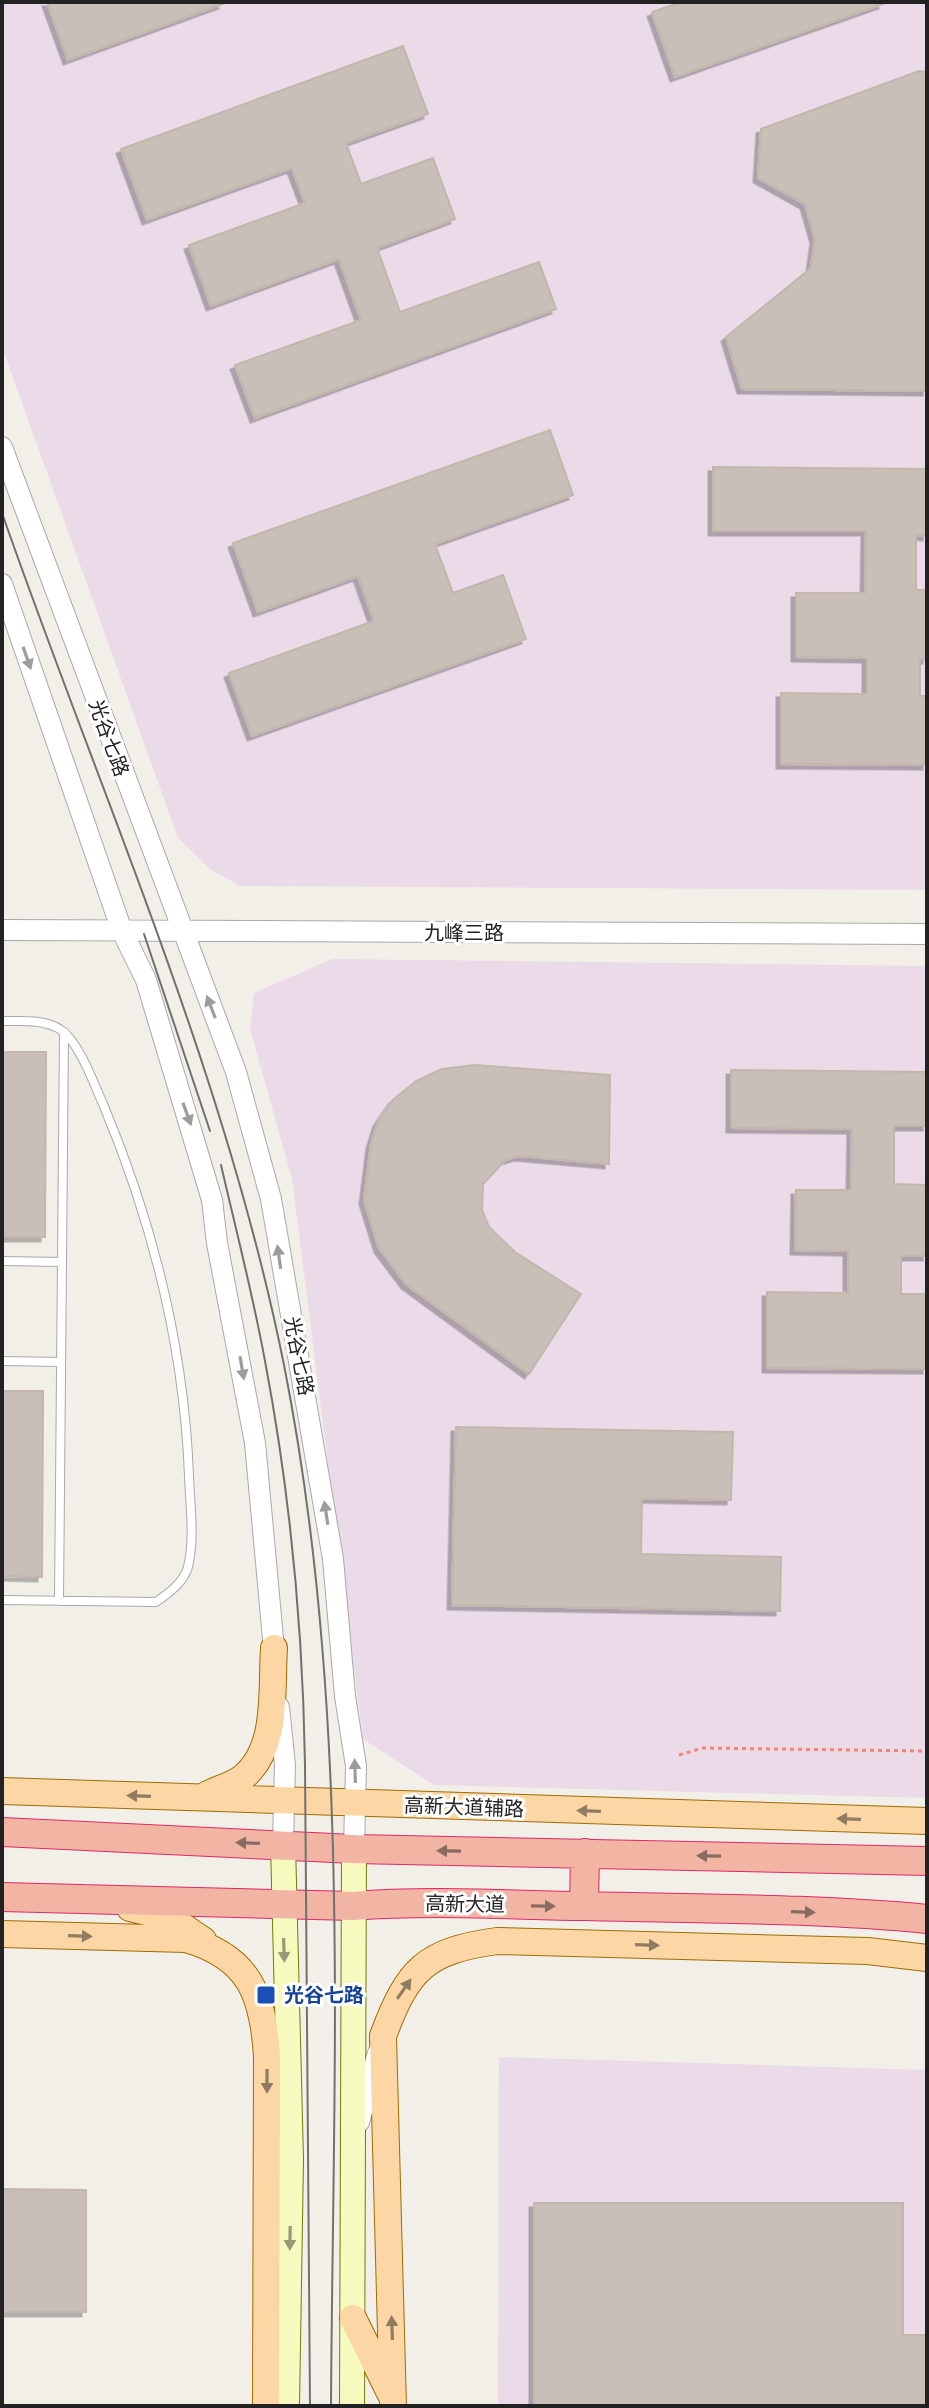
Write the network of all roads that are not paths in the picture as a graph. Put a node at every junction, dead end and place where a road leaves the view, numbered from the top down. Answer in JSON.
{"nodes":[{"id":1,"x":2,"y":447,"type":"edge"},
{"id":2,"x":2,"y":584,"type":"edge"},
{"id":3,"x":2,"y":930,"type":"edge"},
{"id":4,"x":122,"y":931,"type":"junction"},
{"id":5,"x":181,"y":932,"type":"junction"},
{"id":6,"x":927,"y":934,"type":"edge"},
{"id":7,"x":2,"y":1021,"type":"edge"},
{"id":8,"x":64,"y":1031,"type":"junction"},
{"id":9,"x":2,"y":1261,"type":"edge"},
{"id":10,"x":62,"y":1262,"type":"junction"},
{"id":11,"x":2,"y":1361,"type":"edge"},
{"id":12,"x":61,"y":1362,"type":"junction"},
{"id":13,"x":2,"y":1600,"type":"edge"},
{"id":14,"x":59,"y":1601,"type":"junction"},
{"id":15,"x":274,"y":1648,"type":"junction"},
{"id":16,"x":2,"y":1791,"type":"edge"},
{"id":17,"x":199,"y":1797,"type":"junction"},
{"id":18,"x":284,"y":1800,"type":"junction"},
{"id":19,"x":355,"y":1803,"type":"junction"},
{"id":20,"x":927,"y":1821,"type":"edge"},
{"id":21,"x":2,"y":1832,"type":"edge"},
{"id":22,"x":283,"y":1844,"type":"junction"},
{"id":23,"x":354,"y":1849,"type":"junction"},
{"id":24,"x":585,"y":1853,"type":"junction"},
{"id":25,"x":927,"y":1861,"type":"edge"},
{"id":26,"x":2,"y":1897,"type":"edge"},
{"id":27,"x":96,"y":1900,"type":"junction"},
{"id":28,"x":283,"y":1905,"type":"junction"},
{"id":29,"x":353,"y":1906,"type":"junction"},
{"id":30,"x":584,"y":1906,"type":"junction"},
{"id":31,"x":927,"y":1919,"type":"edge"},
{"id":32,"x":2,"y":1934,"type":"edge"},
{"id":33,"x":214,"y":1947,"type":"junction"},
{"id":34,"x":927,"y":1958,"type":"edge"},
{"id":35,"x":254,"y":1990,"type":"junction"},
{"id":36,"x":383,"y":2036,"type":"junction"},
{"id":37,"x":288,"y":2065,"type":"junction"},
{"id":38,"x":354,"y":2142,"type":"junction"},
{"id":39,"x":291,"y":2159,"type":"junction"},
{"id":40,"x":267,"y":2231,"type":"junction"},
{"id":41,"x":353,"y":2318,"type":"junction"},
{"id":42,"x":266,"y":2373,"type":"junction"},
{"id":43,"x":393,"y":2403,"type":"edge"},
{"id":44,"x":266,"y":2406,"type":"edge"},
{"id":45,"x":273,"y":2406,"type":"edge"},
{"id":46,"x":287,"y":2406,"type":"edge"},
{"id":47,"x":352,"y":2406,"type":"edge"}],
"edges":[{"from":1,"to":5,"type":"street","name":"光谷七路"},
{"from":2,"to":4,"type":"street","one_way":true},
{"from":3,"to":4,"type":"street","name":"九峰三路"},
{"from":4,"to":5,"type":"street","name":"九峰三路"},
{"from":4,"to":15,"type":"street","one_way":true},
{"from":5,"to":6,"type":"street","name":"九峰三路"},
{"from":19,"to":5,"type":"street","name":"光谷七路","one_way":true},
{"from":7,"to":8,"type":"lane"},
{"from":8,"to":10,"type":"lane"},
{"from":8,"to":14,"type":"lane"},
{"from":9,"to":10,"type":"lane"},
{"from":10,"to":12,"type":"lane"},
{"from":11,"to":12,"type":"lane"},
{"from":12,"to":14,"type":"lane"},
{"from":13,"to":14,"type":"lane"},
{"from":15,"to":17,"type":"main road"},
{"from":15,"to":18,"type":"street"},
{"from":17,"to":16,"type":"main road","name":"高新大道辅路","one_way":true},
{"from":17,"to":18,"type":"main road","name":"高新大道辅路"},
{"from":18,"to":19,"type":"main road","name":"高新大道辅路"},
{"from":18,"to":22,"type":"street"},
{"from":20,"to":19,"type":"main road","name":"高新大道辅路","one_way":true},
{"from":19,"to":23,"type":"street","name":"光谷七路"},
{"from":22,"to":21,"type":"highway","one_way":true},
{"from":22,"to":23,"type":"highway"},
{"from":22,"to":28,"type":"main road"},
{"from":24,"to":23,"type":"highway","one_way":true},
{"from":23,"to":29,"type":"main road","name":"光谷七路"},
{"from":25,"to":24,"type":"highway","one_way":true},
{"from":24,"to":30,"type":"highway"},
{"from":26,"to":27,"type":"highway","name":"高新大道"},
{"from":27,"to":28,"type":"highway","name":"高新大道"},
{"from":27,"to":33,"type":"main road"},
{"from":28,"to":29,"type":"highway","name":"高新大道"},
{"from":28,"to":37,"type":"main road","one_way":true},
{"from":29,"to":30,"type":"highway","name":"高新大道","one_way":true},
{"from":29,"to":38,"type":"main road","name":"光谷七路"},
{"from":30,"to":31,"type":"highway","name":"高新大道","one_way":true},
{"from":32,"to":33,"type":"main road","one_way":true},
{"from":33,"to":35,"type":"main road"},
{"from":36,"to":34,"type":"main road","one_way":true},
{"from":35,"to":37,"type":"street"},
{"from":35,"to":40,"type":"main road","one_way":true},
{"from":36,"to":38,"type":"street"},
{"from":43,"to":36,"type":"main road","one_way":true},
{"from":37,"to":39,"type":"main road"},
{"from":38,"to":41,"type":"main road","name":"光谷七路"},
{"from":39,"to":40,"type":"street"},
{"from":39,"to":46,"type":"main road","one_way":true},
{"from":40,"to":42,"type":"main road"},
{"from":41,"to":43,"type":"main road"},
{"from":41,"to":47,"type":"main road","name":"光谷七路"},
{"from":42,"to":44,"type":"main road"},
{"from":42,"to":45,"type":"street"}]}
